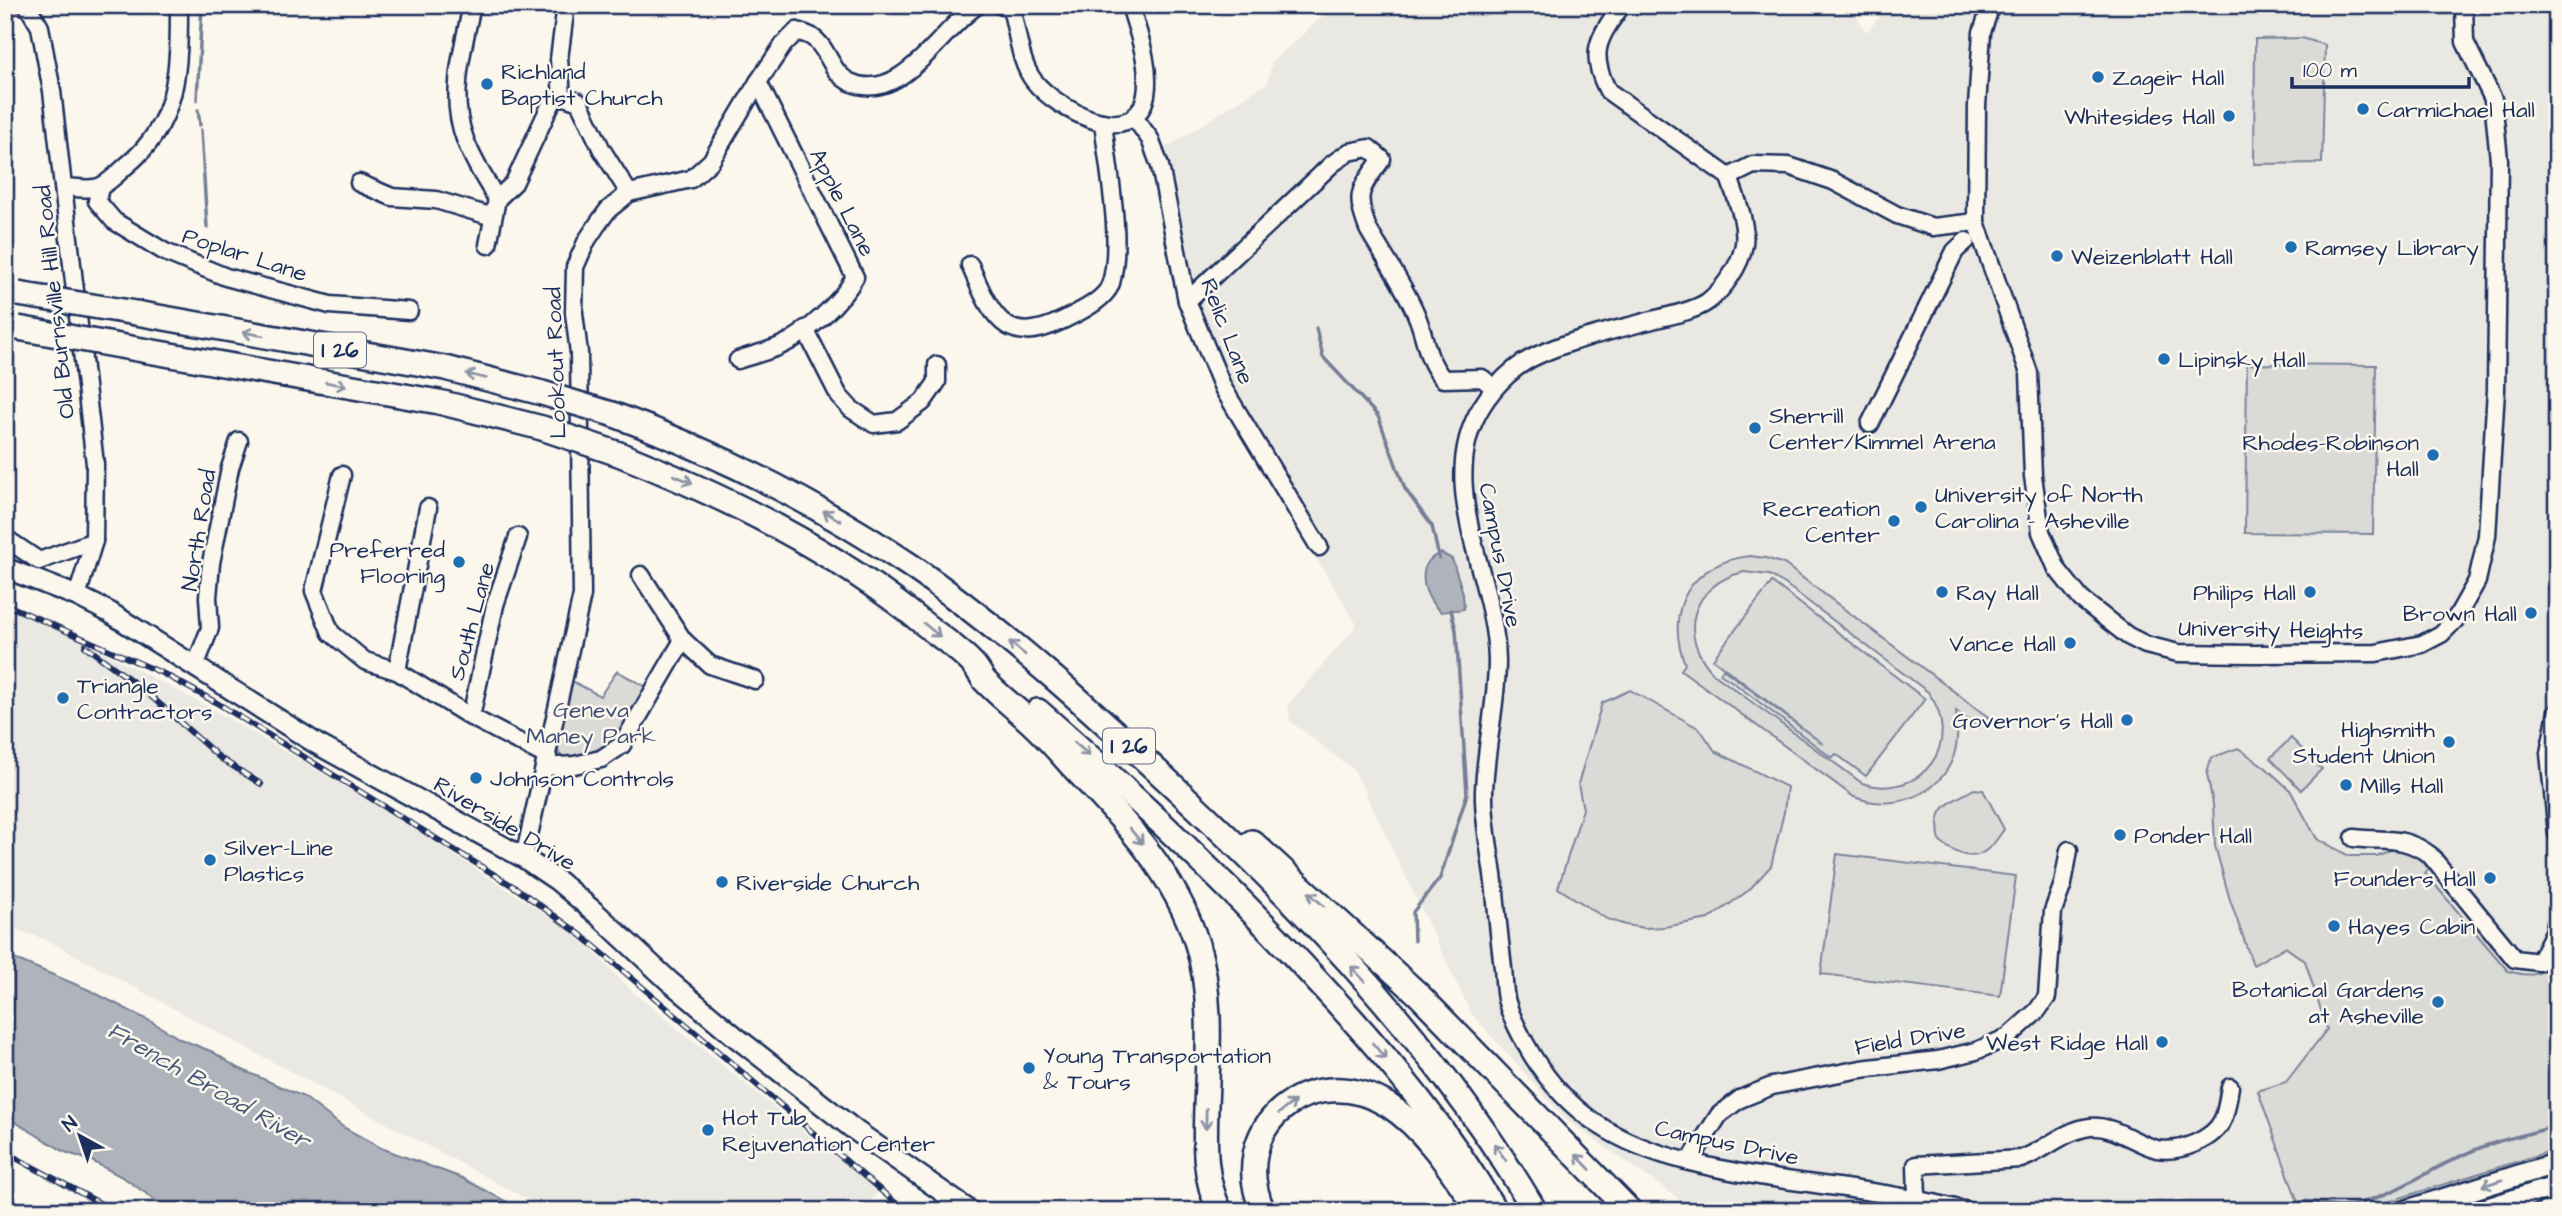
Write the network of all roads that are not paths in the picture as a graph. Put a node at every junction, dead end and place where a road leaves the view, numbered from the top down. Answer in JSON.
{"nodes":[{"id":1,"x":27,"y":5,"type":"edge"},
{"id":2,"x":179,"y":5,"type":"edge"},
{"id":3,"x":472,"y":5,"type":"edge"},
{"id":4,"x":566,"y":5,"type":"edge"},
{"id":5,"x":978,"y":5,"type":"edge"},
{"id":6,"x":1000,"y":5,"type":"edge"},
{"id":7,"x":1129,"y":5,"type":"edge"},
{"id":8,"x":1622,"y":5,"type":"edge"},
{"id":9,"x":1991,"y":5,"type":"edge"},
{"id":10,"x":2464,"y":5,"type":"edge"},
{"id":11,"x":758,"y":82,"type":"junction"},
{"id":12,"x":562,"y":96,"type":"junction"},
{"id":13,"x":1134,"y":117,"type":"junction"},
{"id":14,"x":1103,"y":122,"type":"junction"},
{"id":15,"x":1729,"y":177,"type":"junction"},
{"id":16,"x":359,"y":183,"type":"dead end"},
{"id":17,"x":64,"y":187,"type":"junction"},
{"id":18,"x":100,"y":187,"type":"junction"},
{"id":19,"x":629,"y":193,"type":"junction"},
{"id":20,"x":497,"y":199,"type":"junction"},
{"id":21,"x":493,"y":217,"type":"junction"},
{"id":22,"x":1976,"y":222,"type":"junction"},
{"id":23,"x":1966,"y":241,"type":"dead end"},
{"id":24,"x":488,"y":245,"type":"dead end"},
{"id":25,"x":970,"y":265,"type":"dead end"},
{"id":26,"x":11,"y":293,"type":"edge"},
{"id":27,"x":1187,"y":301,"type":"junction"},
{"id":28,"x":409,"y":311,"type":"dead end"},
{"id":29,"x":11,"y":327,"type":"edge"},
{"id":30,"x":805,"y":329,"type":"junction"},
{"id":31,"x":738,"y":360,"type":"dead end"},
{"id":32,"x":937,"y":365,"type":"dead end"},
{"id":33,"x":1494,"y":388,"type":"junction"},
{"id":34,"x":1870,"y":424,"type":"dead end"},
{"id":35,"x":239,"y":441,"type":"dead end"},
{"id":36,"x":342,"y":475,"type":"dead end"},
{"id":37,"x":428,"y":508,"type":"dead end"},
{"id":38,"x":518,"y":537,"type":"dead end"},
{"id":39,"x":5,"y":538,"type":"edge"},
{"id":40,"x":94,"y":541,"type":"junction"},
{"id":41,"x":1319,"y":548,"type":"dead end"},
{"id":42,"x":5,"y":568,"type":"edge"},
{"id":43,"x":641,"y":575,"type":"dead end"},
{"id":44,"x":77,"y":596,"type":"junction"},
{"id":45,"x":683,"y":640,"type":"junction"},
{"id":46,"x":972,"y":663,"type":"junction"},
{"id":47,"x":195,"y":667,"type":"junction"},
{"id":48,"x":397,"y":671,"type":"junction"},
{"id":49,"x":755,"y":680,"type":"dead end"},
{"id":50,"x":1057,"y":682,"type":"junction"},
{"id":51,"x":2557,"y":712,"type":"edge"},
{"id":52,"x":471,"y":717,"type":"junction"},
{"id":53,"x":547,"y":762,"type":"junction"},
{"id":54,"x":2557,"y":834,"type":"edge"},
{"id":55,"x":2354,"y":838,"type":"dead end"},
{"id":56,"x":2069,"y":850,"type":"dead end"},
{"id":57,"x":524,"y":858,"type":"junction"},
{"id":58,"x":2557,"y":920,"type":"edge"},
{"id":59,"x":2230,"y":1087,"type":"dead end"},
{"id":60,"x":1689,"y":1162,"type":"junction"},
{"id":61,"x":2557,"y":1163,"type":"edge"},
{"id":62,"x":2557,"y":1186,"type":"edge"},
{"id":63,"x":1917,"y":1198,"type":"junction"},
{"id":64,"x":970,"y":1211,"type":"edge"},
{"id":65,"x":1220,"y":1211,"type":"edge"},
{"id":66,"x":1263,"y":1211,"type":"edge"},
{"id":67,"x":1479,"y":1211,"type":"edge"},
{"id":68,"x":1495,"y":1211,"type":"edge"},
{"id":69,"x":1535,"y":1211,"type":"edge"},
{"id":70,"x":1630,"y":1211,"type":"edge"},
{"id":71,"x":1967,"y":1211,"type":"edge"},
{"id":72,"x":2404,"y":1211,"type":"edge"},
{"id":73,"x":2479,"y":1211,"type":"edge"}],
"edges":[{"from":1,"to":17,"type":"street","name":"Old Burnsville Hill Road"},
{"from":2,"to":18,"type":"street"},
{"from":3,"to":20,"type":"street"},
{"from":4,"to":12,"type":"street"},
{"from":5,"to":11,"type":"street"},
{"from":6,"to":14,"type":"street"},
{"from":7,"to":13,"type":"street"},
{"from":8,"to":15,"type":"street"},
{"from":9,"to":22,"type":"street","name":"University Heights"},
{"from":10,"to":22,"type":"street","name":"University Heights"},
{"from":11,"to":19,"type":"street"},
{"from":11,"to":30,"type":"street","name":"Apple Lane"},
{"from":12,"to":19,"type":"street"},
{"from":12,"to":20,"type":"street"},
{"from":13,"to":14,"type":"street"},
{"from":13,"to":27,"type":"street","name":"Relic Lane"},
{"from":14,"to":25,"type":"street"},
{"from":15,"to":22,"type":"street"},
{"from":15,"to":33,"type":"street","name":"Campus Drive"},
{"from":16,"to":21,"type":"street"},
{"from":17,"to":18,"type":"street"},
{"from":17,"to":40,"type":"street","name":"Old Burnsville Hill Road"},
{"from":18,"to":28,"type":"street","name":"Poplar Lane"},
{"from":19,"to":53,"type":"street","name":"Lookout Road"},
{"from":20,"to":21,"type":"street"},
{"from":21,"to":24,"type":"street"},
{"from":23,"to":34,"type":"street"},
{"from":50,"to":26,"type":"highway","number":"I 26","one_way":true,"bridge":true},
{"from":27,"to":33,"type":"street"},
{"from":27,"to":41,"type":"street","name":"Relic Lane"},
{"from":29,"to":46,"type":"highway","number":"I 26","one_way":true,"bridge":true},
{"from":30,"to":31,"type":"street"},
{"from":30,"to":32,"type":"street"},
{"from":33,"to":60,"type":"street","name":"Campus Drive"},
{"from":35,"to":47,"type":"street","name":"North Road"},
{"from":36,"to":48,"type":"street"},
{"from":37,"to":48,"type":"street"},
{"from":38,"to":52,"type":"street","name":"South Lane"},
{"from":39,"to":40,"type":"street"},
{"from":40,"to":44,"type":"street","name":"Old Burnsville Hill Road"},
{"from":42,"to":44,"type":"main road","name":"Riverside Drive"},
{"from":43,"to":45,"type":"street"},
{"from":44,"to":47,"type":"main road","name":"Riverside Drive"},
{"from":45,"to":49,"type":"street"},
{"from":45,"to":53,"type":"street"},
{"from":46,"to":65,"type":"highway","one_way":true},
{"from":46,"to":68,"type":"highway","number":"I 26","one_way":true},
{"from":47,"to":57,"type":"main road","name":"Riverside Drive"},
{"from":48,"to":52,"type":"street"},
{"from":69,"to":50,"type":"highway","number":"I 26","one_way":true},
{"from":70,"to":50,"type":"highway","one_way":true},
{"from":51,"to":54,"type":"street"},
{"from":52,"to":53,"type":"street"},
{"from":53,"to":57,"type":"street","name":"Lookout Road"},
{"from":55,"to":58,"type":"street"},
{"from":56,"to":60,"type":"street","name":"Field Drive"},
{"from":57,"to":64,"type":"main road","name":"Riverside Drive"},
{"from":59,"to":63,"type":"street"},
{"from":60,"to":63,"type":"street","name":"Campus Drive"},
{"from":61,"to":72,"type":"main road","one_way":true},
{"from":62,"to":73,"type":"main road"},
{"from":63,"to":71,"type":"street","name":"Campus Drive"},
{"from":66,"to":67,"type":"highway","one_way":true}]}
